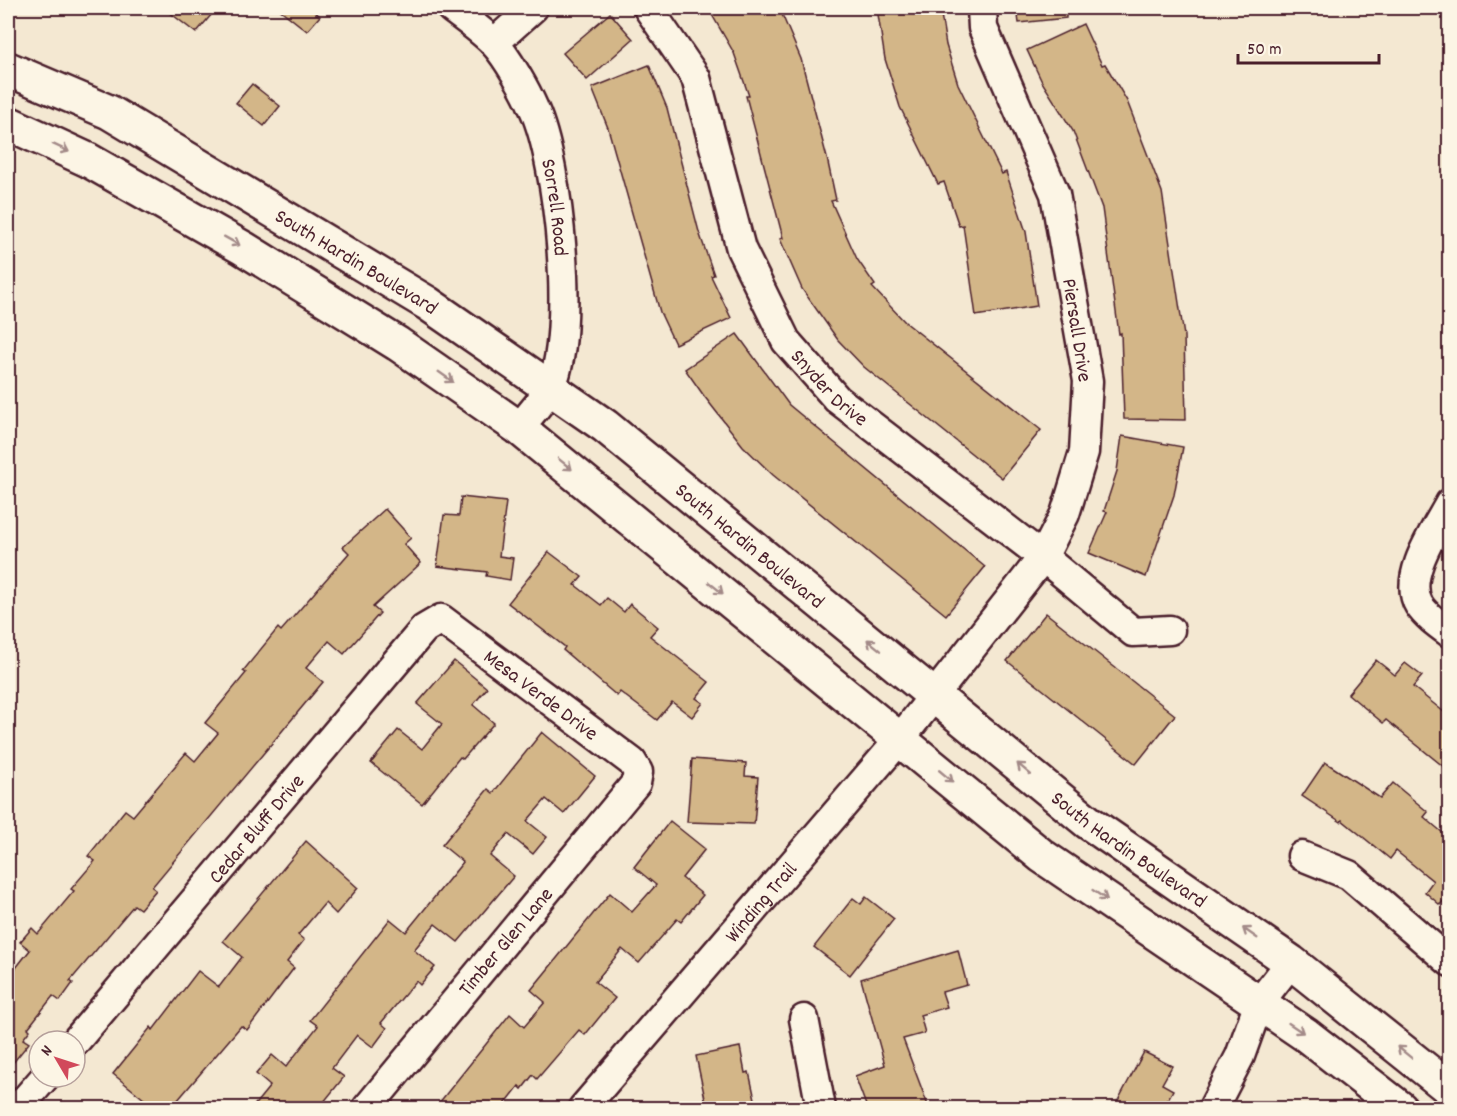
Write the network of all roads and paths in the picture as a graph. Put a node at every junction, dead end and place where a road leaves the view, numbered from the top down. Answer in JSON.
{"nodes":[{"id":1,"x":451,"y":8,"type":"edge"},
{"id":2,"x":533,"y":8,"type":"edge"},
{"id":3,"x":648,"y":8,"type":"edge"},
{"id":4,"x":982,"y":8,"type":"edge"},
{"id":5,"x":494,"y":43,"type":"junction"},
{"id":6,"x":8,"y":69,"type":"edge"},
{"id":7,"x":8,"y":123,"type":"edge"},
{"id":8,"x":549,"y":388,"type":"junction"},
{"id":9,"x":519,"y":428,"type":"junction"},
{"id":10,"x":1449,"y":503,"type":"edge"},
{"id":11,"x":1042,"y":557,"type":"junction"},
{"id":12,"x":441,"y":619,"type":"joint"},
{"id":13,"x":1170,"y":630,"type":"dead end"},
{"id":14,"x":1449,"y":633,"type":"edge"},
{"id":15,"x":935,"y":694,"type":"junction"},
{"id":16,"x":900,"y":739,"type":"junction"},
{"id":17,"x":638,"y":772,"type":"joint"},
{"id":18,"x":1302,"y":856,"type":"dead end"},
{"id":19,"x":1291,"y":962,"type":"junction"},
{"id":20,"x":1449,"y":962,"type":"edge"},
{"id":21,"x":1259,"y":1004,"type":"junction"},
{"id":22,"x":804,"y":1019,"type":"dead end"},
{"id":23,"x":86,"y":1029,"type":"edge"},
{"id":24,"x":35,"y":1089,"type":"edge"},
{"id":25,"x":1449,"y":1089,"type":"edge"},
{"id":26,"x":18,"y":1108,"type":"edge"},
{"id":27,"x":367,"y":1108,"type":"edge"},
{"id":28,"x":583,"y":1108,"type":"edge"},
{"id":29,"x":821,"y":1108,"type":"edge"},
{"id":30,"x":1213,"y":1108,"type":"edge"},
{"id":31,"x":1400,"y":1108,"type":"edge"}],
"edges":[{"from":1,"to":5,"type":"street","name":"Sorrell Road"},
{"from":2,"to":5,"type":"street"},
{"from":3,"to":11,"type":"street","name":"Snyder Drive"},
{"from":4,"to":11,"type":"street","name":"Piersall Drive"},
{"from":5,"to":8,"type":"street","name":"Sorrell Road"},
{"from":6,"to":8,"type":"main road","name":"South Hardin Boulevard"},
{"from":7,"to":9,"type":"main road","one_way":true},
{"from":8,"to":9,"type":"street","name":"Sorrell Road"},
{"from":15,"to":8,"type":"main road","name":"South Hardin Boulevard","one_way":true},
{"from":9,"to":16,"type":"main road","one_way":true},
{"from":10,"to":14,"type":"street"},
{"from":11,"to":13,"type":"street","name":"Snyder Drive"},
{"from":11,"to":15,"type":"street","name":"Piersall Drive"},
{"from":12,"to":17,"type":"street","name":"Mesa Verde Drive"},
{"from":12,"to":23,"type":"street","name":"Cedar Bluff Drive"},
{"from":15,"to":16,"type":"street","name":"Winding Trail"},
{"from":19,"to":15,"type":"main road","name":"South Hardin Boulevard","one_way":true},
{"from":16,"to":21,"type":"main road","one_way":true},
{"from":16,"to":28,"type":"street","name":"Winding Trail"},
{"from":17,"to":27,"type":"street","name":"Timber Glen Lane"},
{"from":18,"to":20,"type":"street"},
{"from":19,"to":21,"type":"street"},
{"from":25,"to":19,"type":"main road","name":"South Hardin Boulevard","one_way":true},
{"from":21,"to":30,"type":"street"},
{"from":21,"to":31,"type":"main road","one_way":true},
{"from":22,"to":29,"type":"street"},
{"from":24,"to":26,"type":"street"}]}
